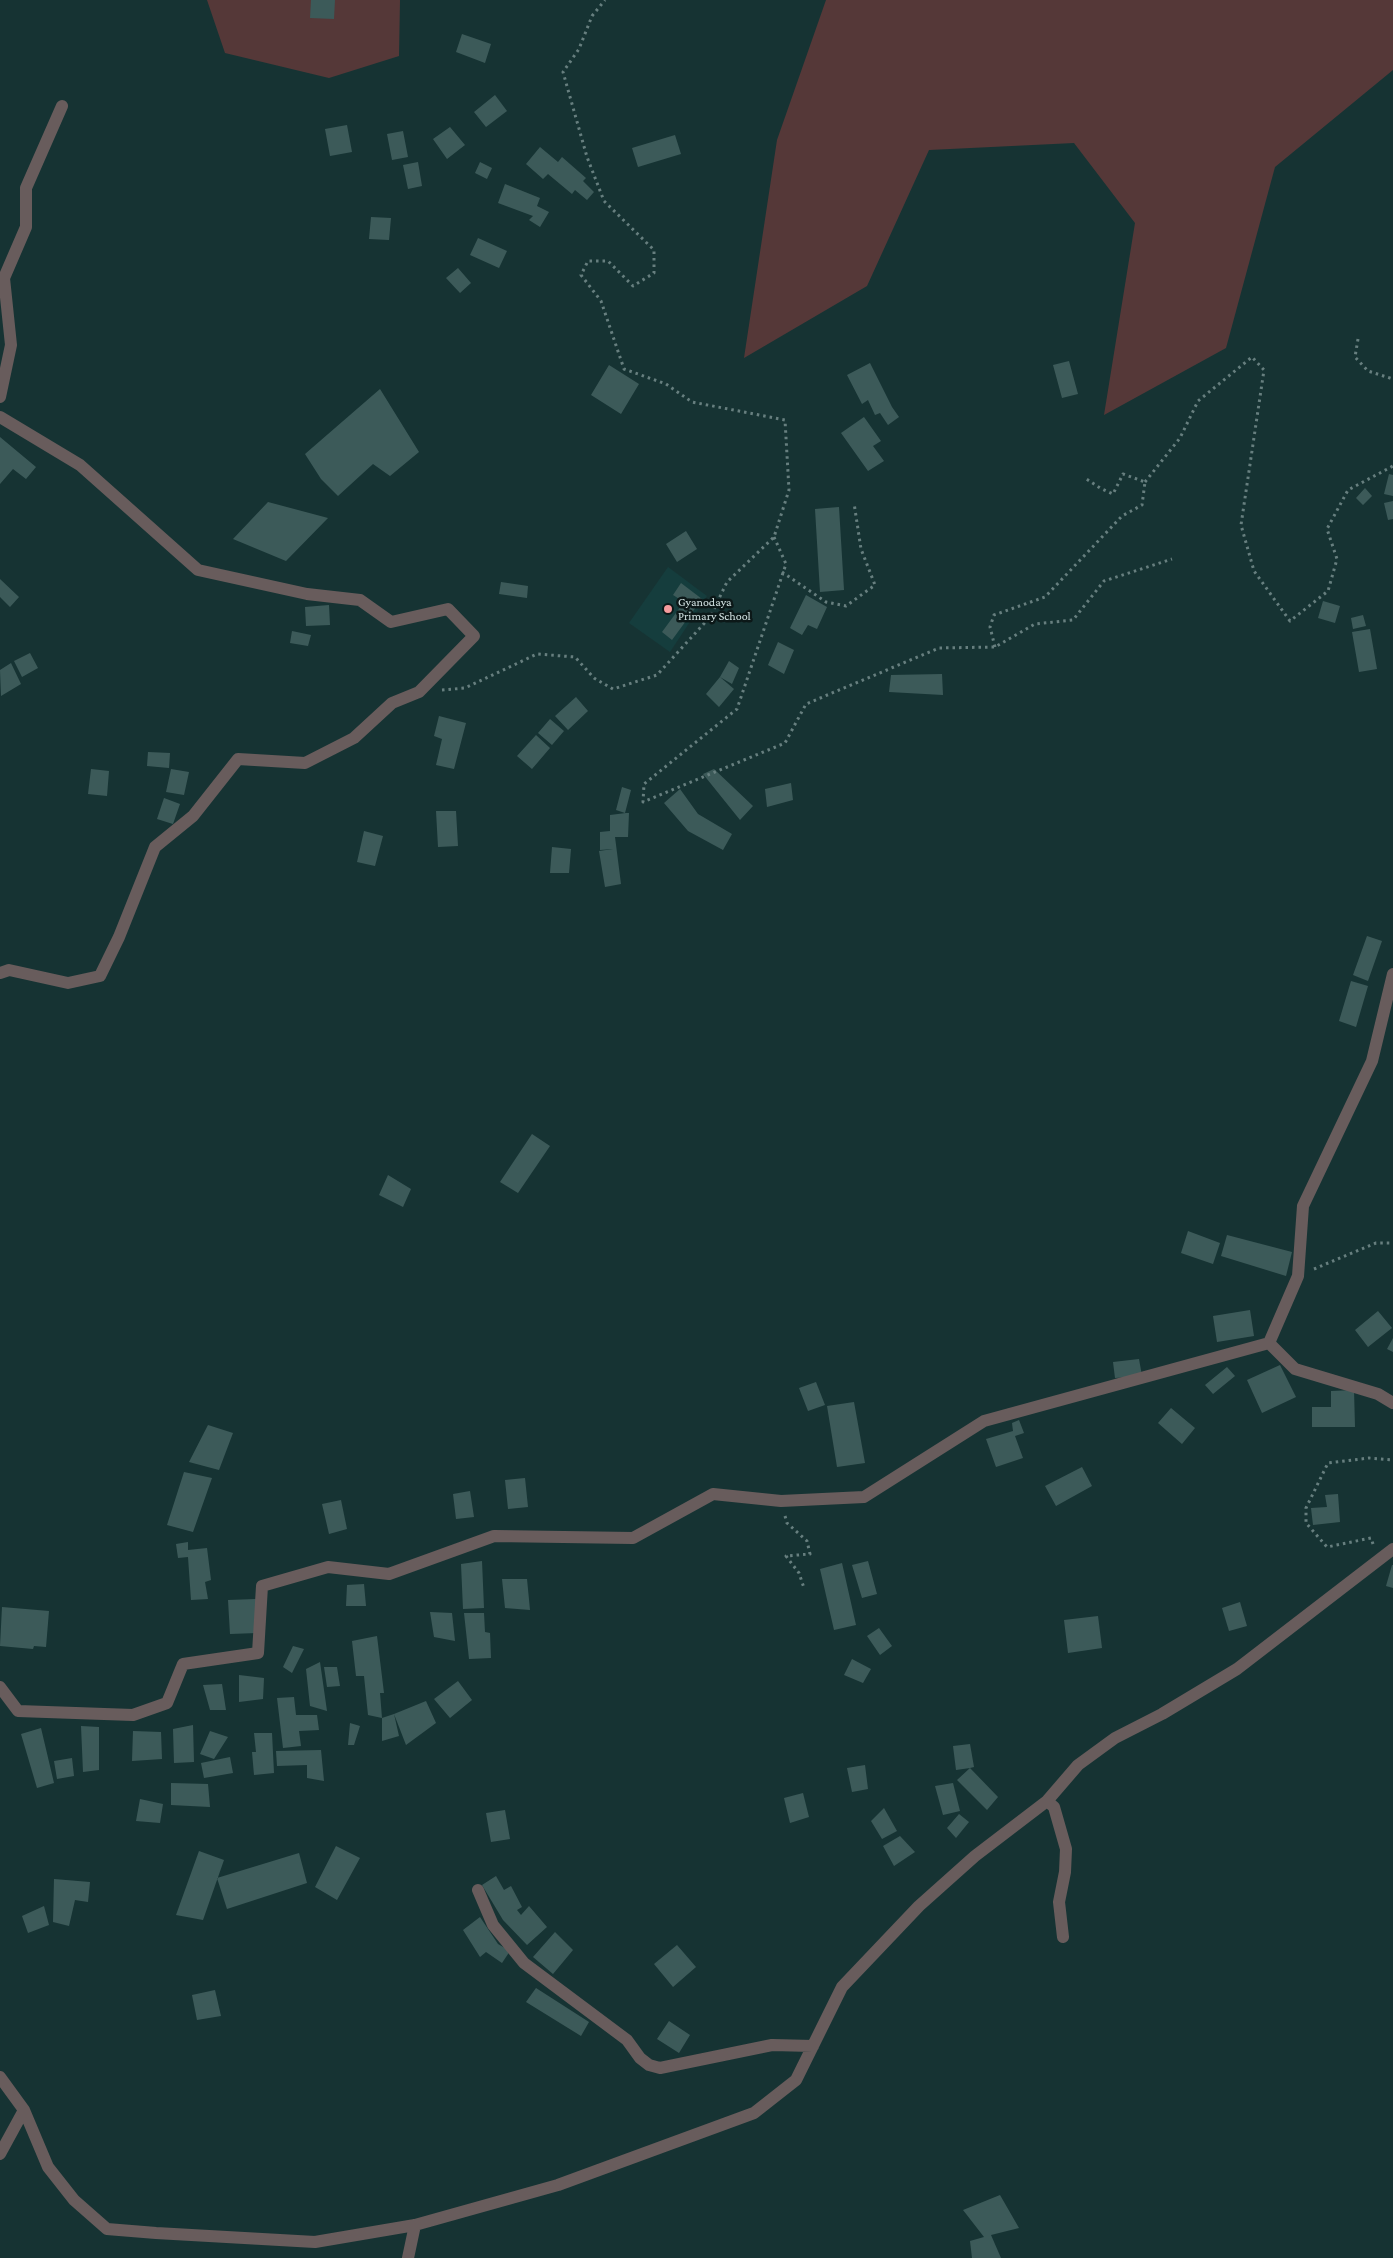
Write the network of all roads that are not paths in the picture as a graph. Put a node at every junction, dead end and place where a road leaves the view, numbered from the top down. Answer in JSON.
{"nodes":[{"id":1,"x":62,"y":106,"type":"dead end"},
{"id":2,"x":0,"y":397,"type":"edge"},
{"id":3,"x":0,"y":417,"type":"edge"},
{"id":4,"x":0,"y":973,"type":"edge"},
{"id":5,"x":1393,"y":974,"type":"edge"},
{"id":6,"x":1269,"y":1344,"type":"junction"},
{"id":7,"x":1393,"y":1403,"type":"edge"},
{"id":8,"x":1393,"y":1549,"type":"edge"},
{"id":9,"x":0,"y":1687,"type":"edge"},
{"id":10,"x":1047,"y":1801,"type":"junction"},
{"id":11,"x":478,"y":1890,"type":"dead end"},
{"id":12,"x":1063,"y":1937,"type":"dead end"},
{"id":13,"x":812,"y":2046,"type":"junction"},
{"id":14,"x":0,"y":2077,"type":"edge"},
{"id":15,"x":24,"y":2110,"type":"junction"},
{"id":16,"x":0,"y":2154,"type":"edge"},
{"id":17,"x":415,"y":2225,"type":"junction"},
{"id":18,"x":408,"y":2258,"type":"edge"}],
"edges":[{"from":1,"to":2,"type":"street"},
{"from":3,"to":4,"type":"street"},
{"from":5,"to":6,"type":"street"},
{"from":6,"to":7,"type":"street"},
{"from":6,"to":9,"type":"street"},
{"from":8,"to":10,"type":"street"},
{"from":10,"to":12,"type":"street"},
{"from":10,"to":13,"type":"street"},
{"from":11,"to":13,"type":"street"},
{"from":13,"to":17,"type":"street"},
{"from":14,"to":15,"type":"street"},
{"from":15,"to":16,"type":"street"},
{"from":15,"to":17,"type":"street"},
{"from":17,"to":18,"type":"street"}]}
